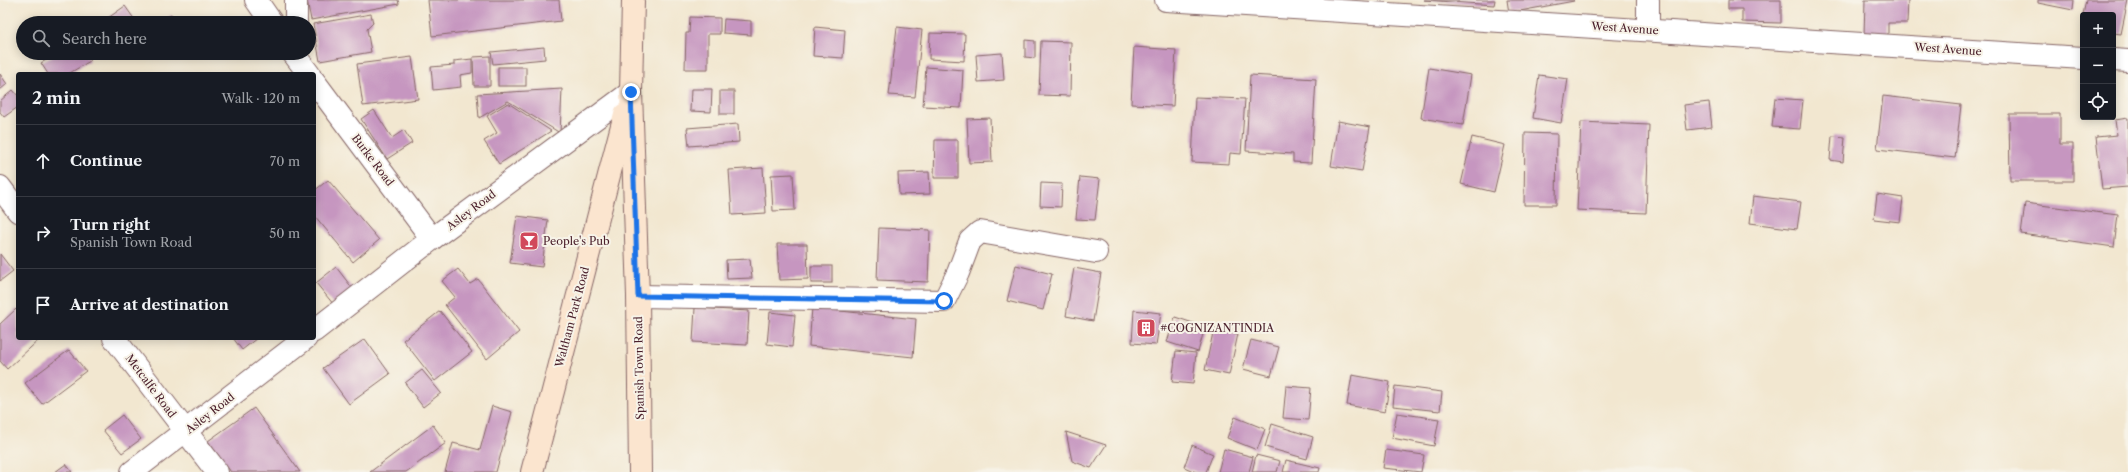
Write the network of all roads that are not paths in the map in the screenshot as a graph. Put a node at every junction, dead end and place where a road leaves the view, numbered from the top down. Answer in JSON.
{"nodes":[{"id":1,"x":256,"y":0,"type":"edge"},
{"id":2,"x":296,"y":0,"type":"edge"},
{"id":3,"x":633,"y":0,"type":"edge"},
{"id":4,"x":1166,"y":0,"type":"edge"},
{"id":5,"x":1648,"y":0,"type":"edge"},
{"id":6,"x":1315,"y":4,"type":"edge"},
{"id":7,"x":267,"y":16,"type":"edge"},
{"id":8,"x":296,"y":16,"type":"edge"},
{"id":9,"x":1648,"y":30,"type":"junction"},
{"id":10,"x":2080,"y":58,"type":"edge"},
{"id":11,"x":2116,"y":60,"type":"edge"},
{"id":12,"x":2128,"y":61,"type":"edge"},
{"id":13,"x":316,"y":84,"type":"edge"},
{"id":14,"x":631,"y":92,"type":"junction"},
{"id":15,"x":0,"y":187,"type":"edge"},
{"id":16,"x":16,"y":208,"type":"edge"},
{"id":17,"x":432,"y":239,"type":"junction"},
{"id":18,"x":1096,"y":252,"type":"dead end"},
{"id":19,"x":638,"y":296,"type":"junction"},
{"id":20,"x":316,"y":330,"type":"edge"},
{"id":21,"x":116,"y":340,"type":"edge"},
{"id":22,"x":303,"y":340,"type":"edge"},
{"id":23,"x":186,"y":432,"type":"junction"},
{"id":24,"x":132,"y":472,"type":"edge"},
{"id":25,"x":217,"y":472,"type":"edge"},
{"id":26,"x":532,"y":472,"type":"edge"},
{"id":27,"x":640,"y":472,"type":"edge"}],
"edges":[{"from":1,"to":7,"type":"street"},
{"from":2,"to":8,"type":"street"},
{"from":3,"to":14,"type":"main road","name":"Spanish Town Road"},
{"from":4,"to":6,"type":"street","name":"West Avenue"},
{"from":5,"to":9,"type":"street"},
{"from":6,"to":9,"type":"street","name":"West Avenue"},
{"from":9,"to":10,"type":"street","name":"West Avenue"},
{"from":11,"to":12,"type":"street"},
{"from":13,"to":17,"type":"street","name":"Burke Road"},
{"from":14,"to":17,"type":"street","name":"Asley Road"},
{"from":14,"to":19,"type":"main road","name":"Spanish Town Road"},
{"from":14,"to":26,"type":"main road","name":"Waltham Park Road"},
{"from":15,"to":16,"type":"street"},
{"from":17,"to":20,"type":"street","name":"Asley Road"},
{"from":18,"to":19,"type":"street"},
{"from":19,"to":27,"type":"main road","name":"Spanish Town Road"},
{"from":21,"to":23,"type":"street","name":"Metcalfe Road"},
{"from":22,"to":23,"type":"street","name":"Asley Road"},
{"from":23,"to":24,"type":"street","name":"Asley Road"},
{"from":23,"to":25,"type":"street","name":"Metcalfe Road"}]}
